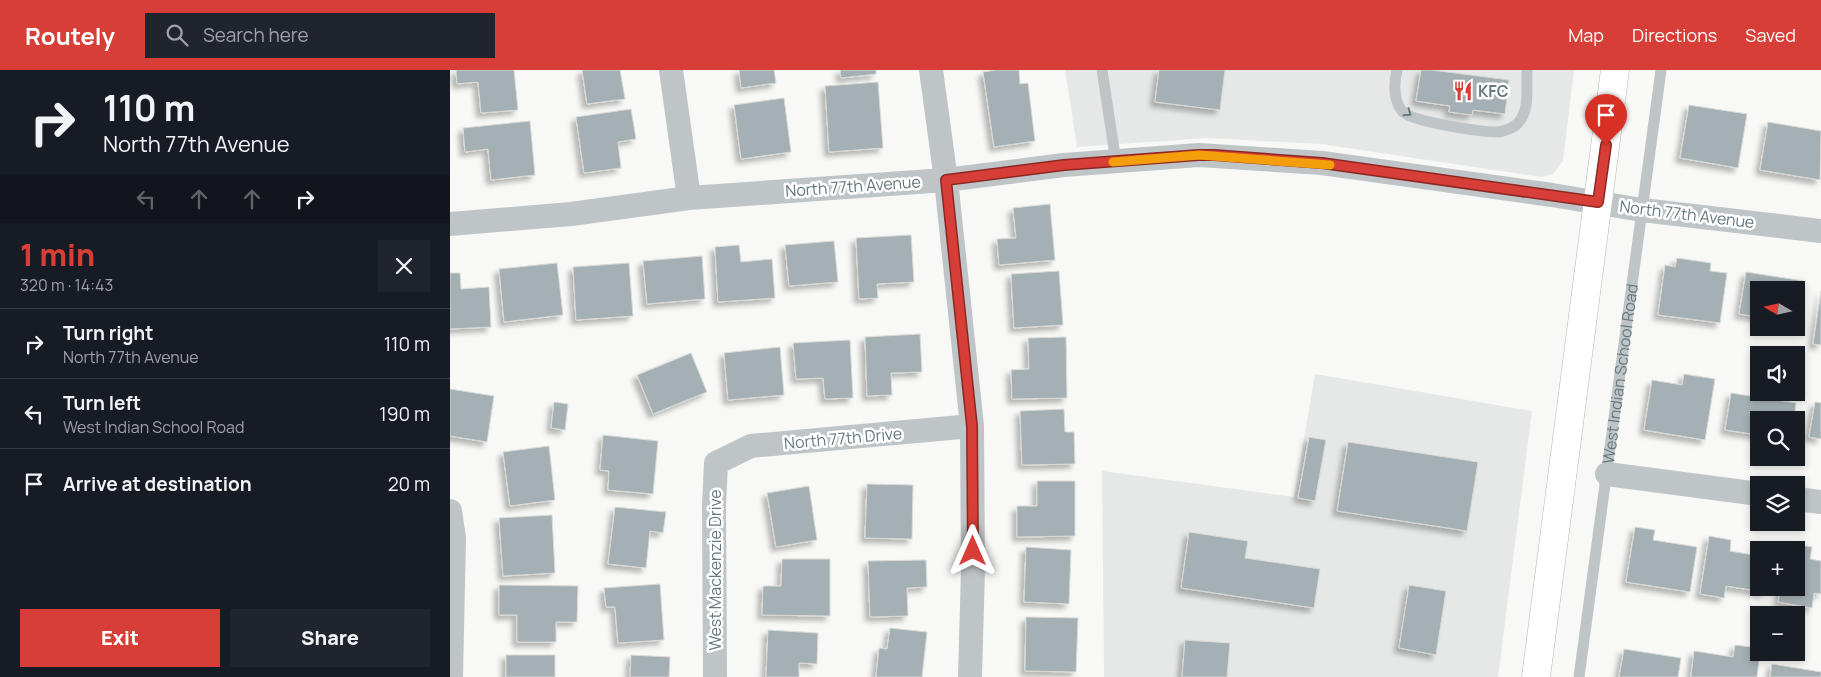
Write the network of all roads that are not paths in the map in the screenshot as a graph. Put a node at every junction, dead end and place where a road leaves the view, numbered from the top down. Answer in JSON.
{"nodes":[{"id":1,"x":671,"y":70,"type":"edge"},
{"id":2,"x":931,"y":70,"type":"edge"},
{"id":3,"x":1102,"y":70,"type":"edge"},
{"id":4,"x":1397,"y":70,"type":"edge"},
{"id":5,"x":1527,"y":70,"type":"edge"},
{"id":6,"x":1615,"y":70,"type":"edge"},
{"id":7,"x":1661,"y":70,"type":"edge"},
{"id":8,"x":1116,"y":162,"type":"junction"},
{"id":9,"x":946,"y":180,"type":"junction"},
{"id":10,"x":689,"y":198,"type":"junction"},
{"id":11,"x":1598,"y":202,"type":"junction"},
{"id":12,"x":1642,"y":210,"type":"junction"},
{"id":13,"x":450,"y":224,"type":"edge"},
{"id":14,"x":1821,"y":231,"type":"edge"},
{"id":15,"x":972,"y":426,"type":"junction"},
{"id":16,"x":716,"y":463,"type":"joint"},
{"id":17,"x":1607,"y":474,"type":"junction"},
{"id":18,"x":1750,"y":493,"type":"edge"},
{"id":19,"x":1805,"y":500,"type":"edge"},
{"id":20,"x":1821,"y":502,"type":"edge"},
{"id":21,"x":450,"y":511,"type":"edge"},
{"id":22,"x":451,"y":677,"type":"edge"},
{"id":23,"x":715,"y":677,"type":"edge"},
{"id":24,"x":970,"y":677,"type":"edge"},
{"id":25,"x":1536,"y":677,"type":"edge"},
{"id":26,"x":1580,"y":677,"type":"edge"}],
"edges":[{"from":1,"to":10,"type":"street"},
{"from":2,"to":9,"type":"street"},
{"from":3,"to":8,"type":"lane"},
{"from":4,"to":5,"type":"lane","one_way":true},
{"from":6,"to":11,"type":"main road"},
{"from":7,"to":12,"type":"lane","name":"West Indian School Road"},
{"from":8,"to":9,"type":"street","name":"North 77th Avenue"},
{"from":8,"to":11,"type":"street","name":"North 77th Avenue"},
{"from":9,"to":10,"type":"street","name":"North 77th Avenue"},
{"from":9,"to":15,"type":"street"},
{"from":10,"to":13,"type":"street","name":"North 77th Avenue"},
{"from":11,"to":12,"type":"street","name":"North 77th Avenue"},
{"from":11,"to":25,"type":"main road"},
{"from":12,"to":14,"type":"street","name":"North 77th Avenue"},
{"from":12,"to":17,"type":"lane","name":"West Indian School Road"},
{"from":15,"to":16,"type":"street","name":"North 77th Drive"},
{"from":15,"to":24,"type":"street"},
{"from":16,"to":23,"type":"street","name":"West Mackenzie Drive"},
{"from":17,"to":18,"type":"street"},
{"from":17,"to":26,"type":"lane","name":"West Indian School Road"},
{"from":19,"to":20,"type":"street"},
{"from":21,"to":22,"type":"street"}]}
